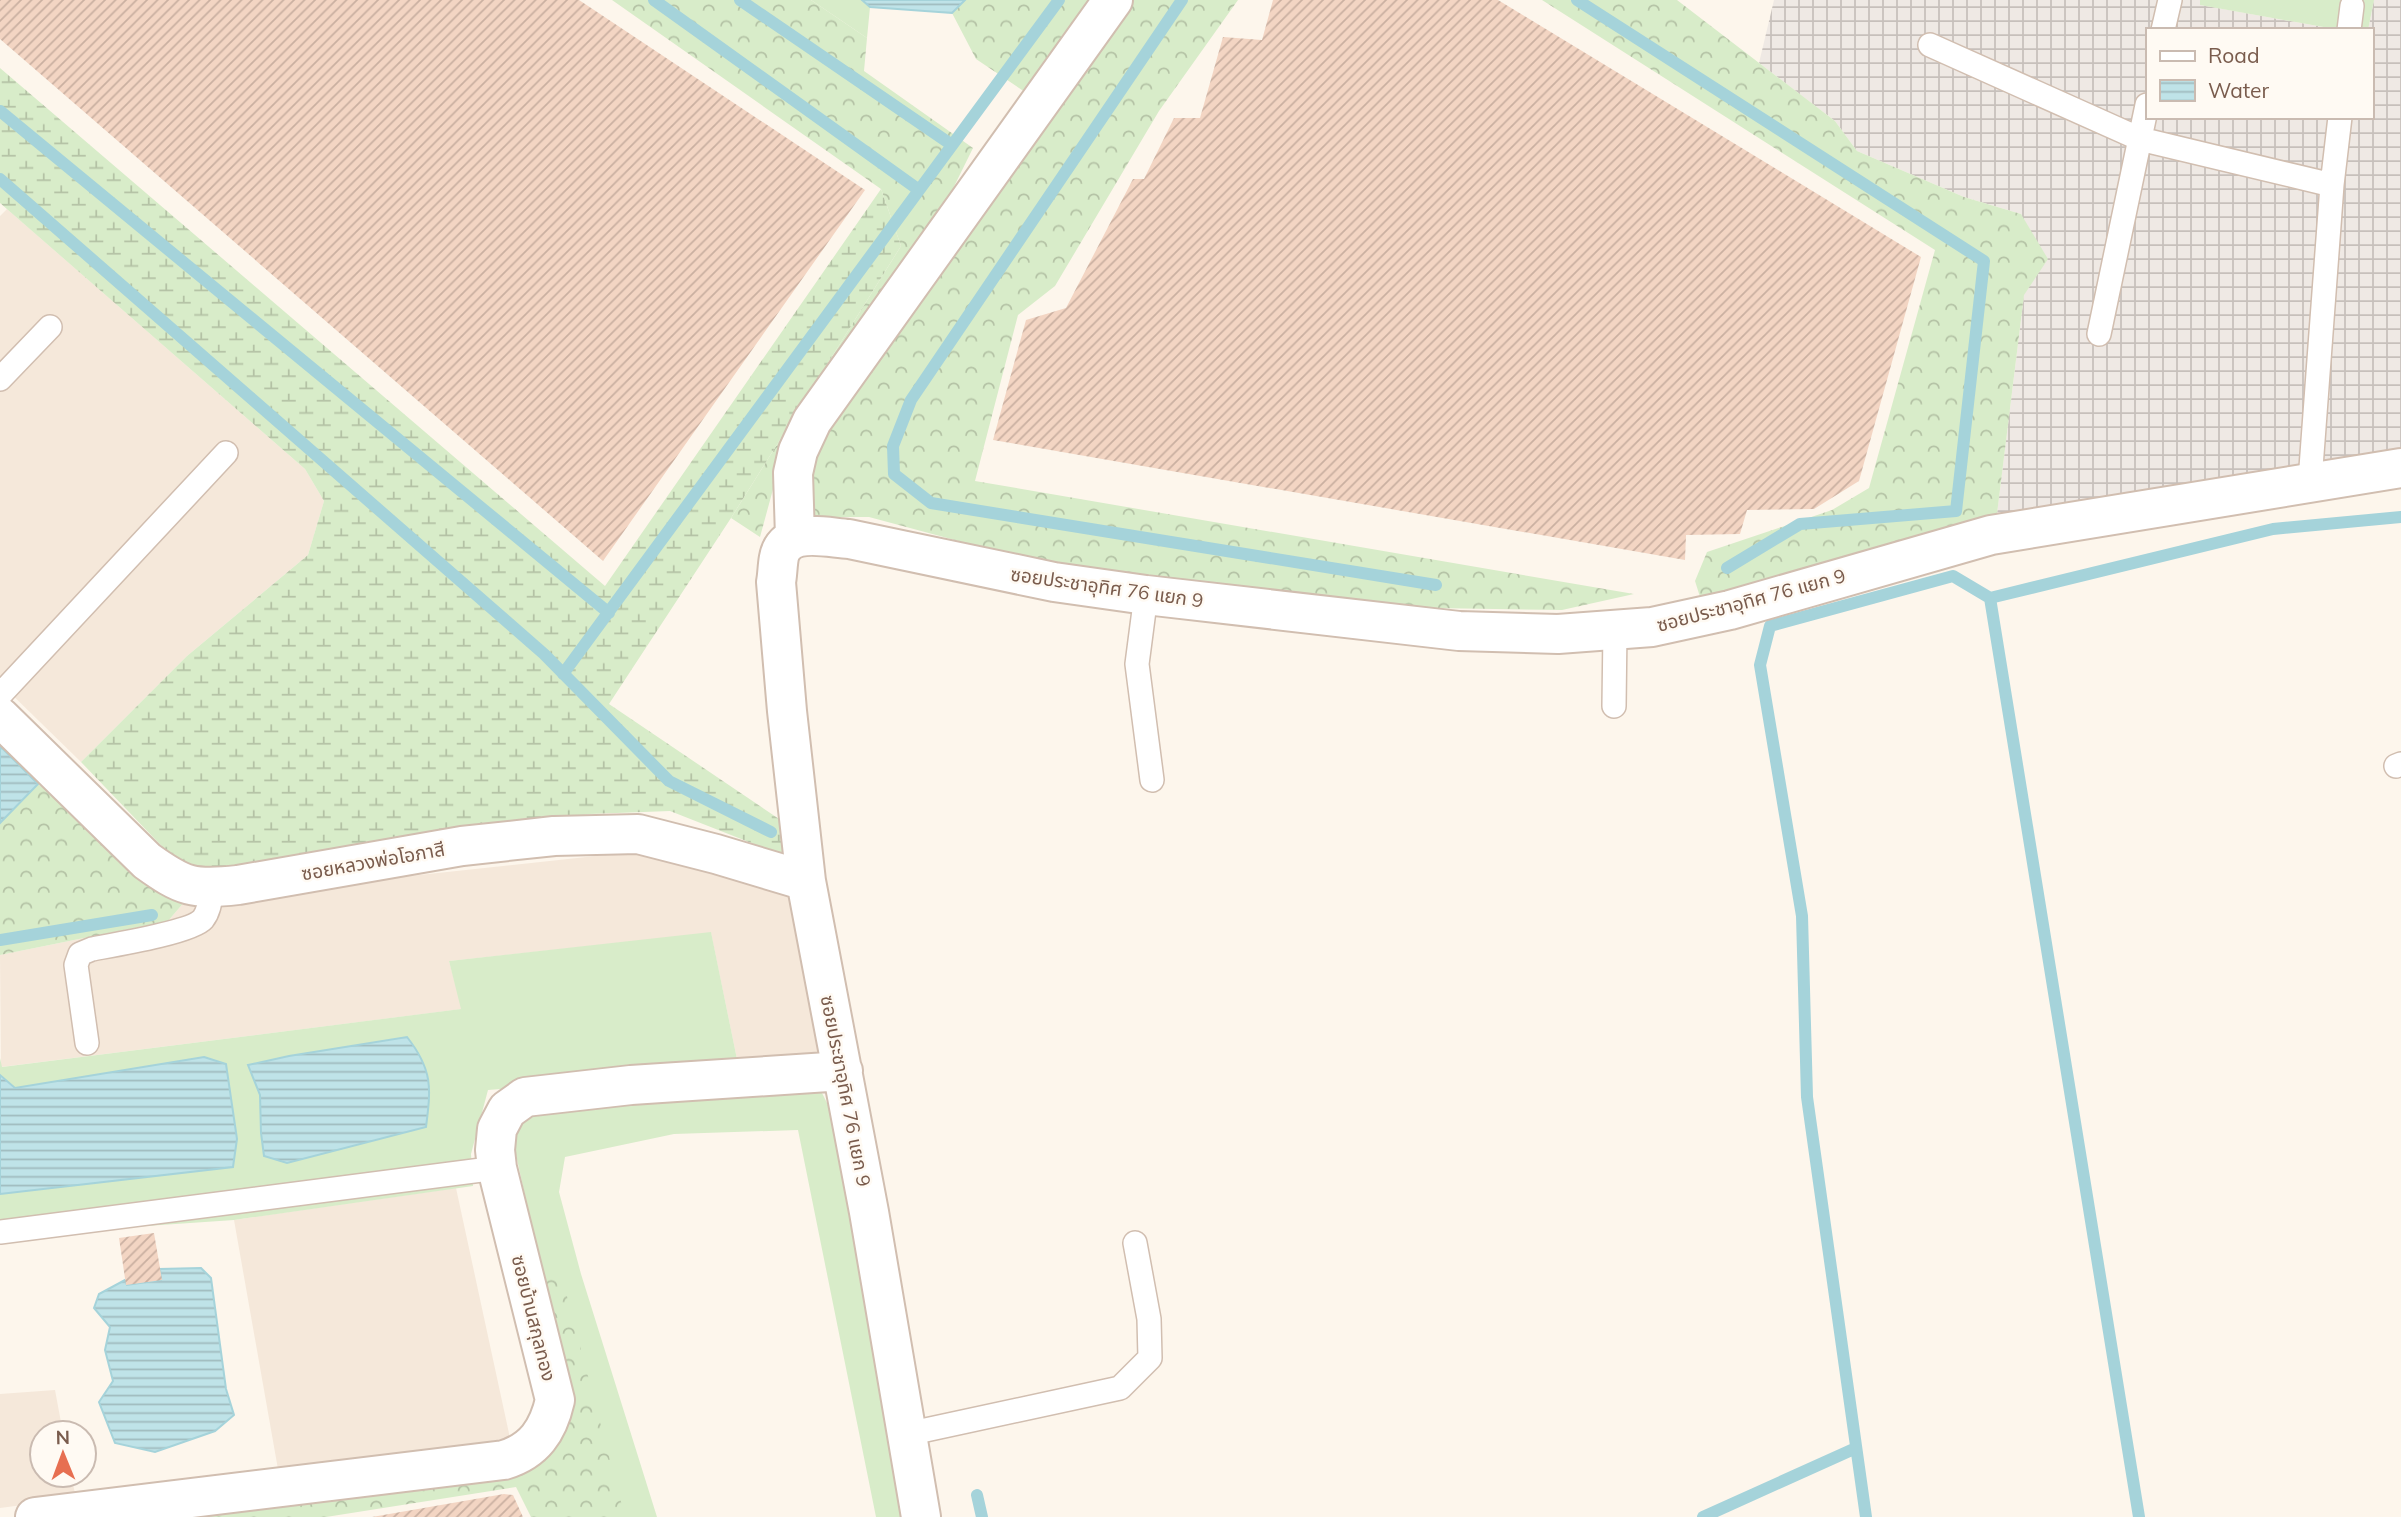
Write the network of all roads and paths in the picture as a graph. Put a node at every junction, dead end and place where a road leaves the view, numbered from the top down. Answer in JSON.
{"nodes":[{"id":1,"x":1114,"y":0,"type":"edge"},
{"id":2,"x":2171,"y":0,"type":"edge"},
{"id":3,"x":2352,"y":6,"type":"dead end"},
{"id":4,"x":2164,"y":28,"type":"edge"},
{"id":5,"x":2349,"y":28,"type":"edge"},
{"id":6,"x":1930,"y":45,"type":"dead end"},
{"id":7,"x":2146,"y":110,"type":"edge"},
{"id":8,"x":2340,"y":119,"type":"edge"},
{"id":9,"x":2140,"y":139,"type":"junction"},
{"id":10,"x":2332,"y":185,"type":"junction"},
{"id":11,"x":50,"y":327,"type":"dead end"},
{"id":12,"x":2099,"y":334,"type":"dead end"},
{"id":13,"x":0,"y":379,"type":"edge"},
{"id":14,"x":226,"y":453,"type":"dead end"},
{"id":15,"x":2401,"y":468,"type":"edge"},
{"id":16,"x":2310,"y":481,"type":"junction"},
{"id":17,"x":795,"y":537,"type":"junction"},
{"id":18,"x":1146,"y":595,"type":"junction"},
{"id":19,"x":1615,"y":630,"type":"junction"},
{"id":20,"x":0,"y":695,"type":"edge"},
{"id":21,"x":1614,"y":706,"type":"dead end"},
{"id":22,"x":0,"y":717,"type":"edge"},
{"id":23,"x":1152,"y":780,"type":"dead end"},
{"id":24,"x":806,"y":881,"type":"junction"},
{"id":25,"x":212,"y":888,"type":"junction"},
{"id":26,"x":88,"y":1043,"type":"dead end"},
{"id":27,"x":843,"y":1071,"type":"junction"},
{"id":28,"x":497,"y":1168,"type":"junction"},
{"id":29,"x":0,"y":1232,"type":"edge"},
{"id":30,"x":1135,"y":1243,"type":"dead end"},
{"id":31,"x":907,"y":1434,"type":"junction"},
{"id":32,"x":35,"y":1517,"type":"edge"},
{"id":33,"x":921,"y":1517,"type":"edge"}],
"edges":[{"from":1,"to":17,"type":"street"},
{"from":2,"to":4,"type":"lane"},
{"from":3,"to":5,"type":"lane"},
{"from":6,"to":9,"type":"lane"},
{"from":7,"to":9,"type":"lane"},
{"from":8,"to":10,"type":"lane"},
{"from":9,"to":10,"type":"lane"},
{"from":9,"to":12,"type":"lane"},
{"from":10,"to":16,"type":"lane"},
{"from":11,"to":13,"type":"lane"},
{"from":14,"to":20,"type":"lane"},
{"from":15,"to":16,"type":"street","name":"ซอยประชาอุทิศ 76 แยก 9"},
{"from":16,"to":19,"type":"street","name":"ซอยประชาอุทิศ 76 แยก 9"},
{"from":17,"to":18,"type":"street","name":"ซอยประชาอุทิศ 76 แยก 9"},
{"from":17,"to":24,"type":"street","name":"ซอยประชาอุทิศ 76 แยก 9"},
{"from":18,"to":19,"type":"street","name":"ซอยประชาอุทิศ 76 แยก 9"},
{"from":18,"to":23,"type":"lane"},
{"from":19,"to":21,"type":"lane"},
{"from":22,"to":25,"type":"street","name":"ซอยหลวงพ่อโอภาสี"},
{"from":24,"to":25,"type":"street","name":"ซอยหลวงพ่อโอภาสี"},
{"from":24,"to":27,"type":"street","name":"ซอยประชาอุทิศ 76 แยก 9"},
{"from":25,"to":26,"type":"lane"},
{"from":27,"to":28,"type":"street","name":"ซอยบ้านสกุลทอง"},
{"from":27,"to":31,"type":"street","name":"ซอยประชาอุทิศ 76 แยก 9"},
{"from":28,"to":29,"type":"lane"},
{"from":28,"to":32,"type":"street","name":"ซอยบ้านสกุลทอง"},
{"from":30,"to":31,"type":"lane"},
{"from":31,"to":33,"type":"street","name":"ซอยประชาอุทิศ 76 แยก 9"}]}
